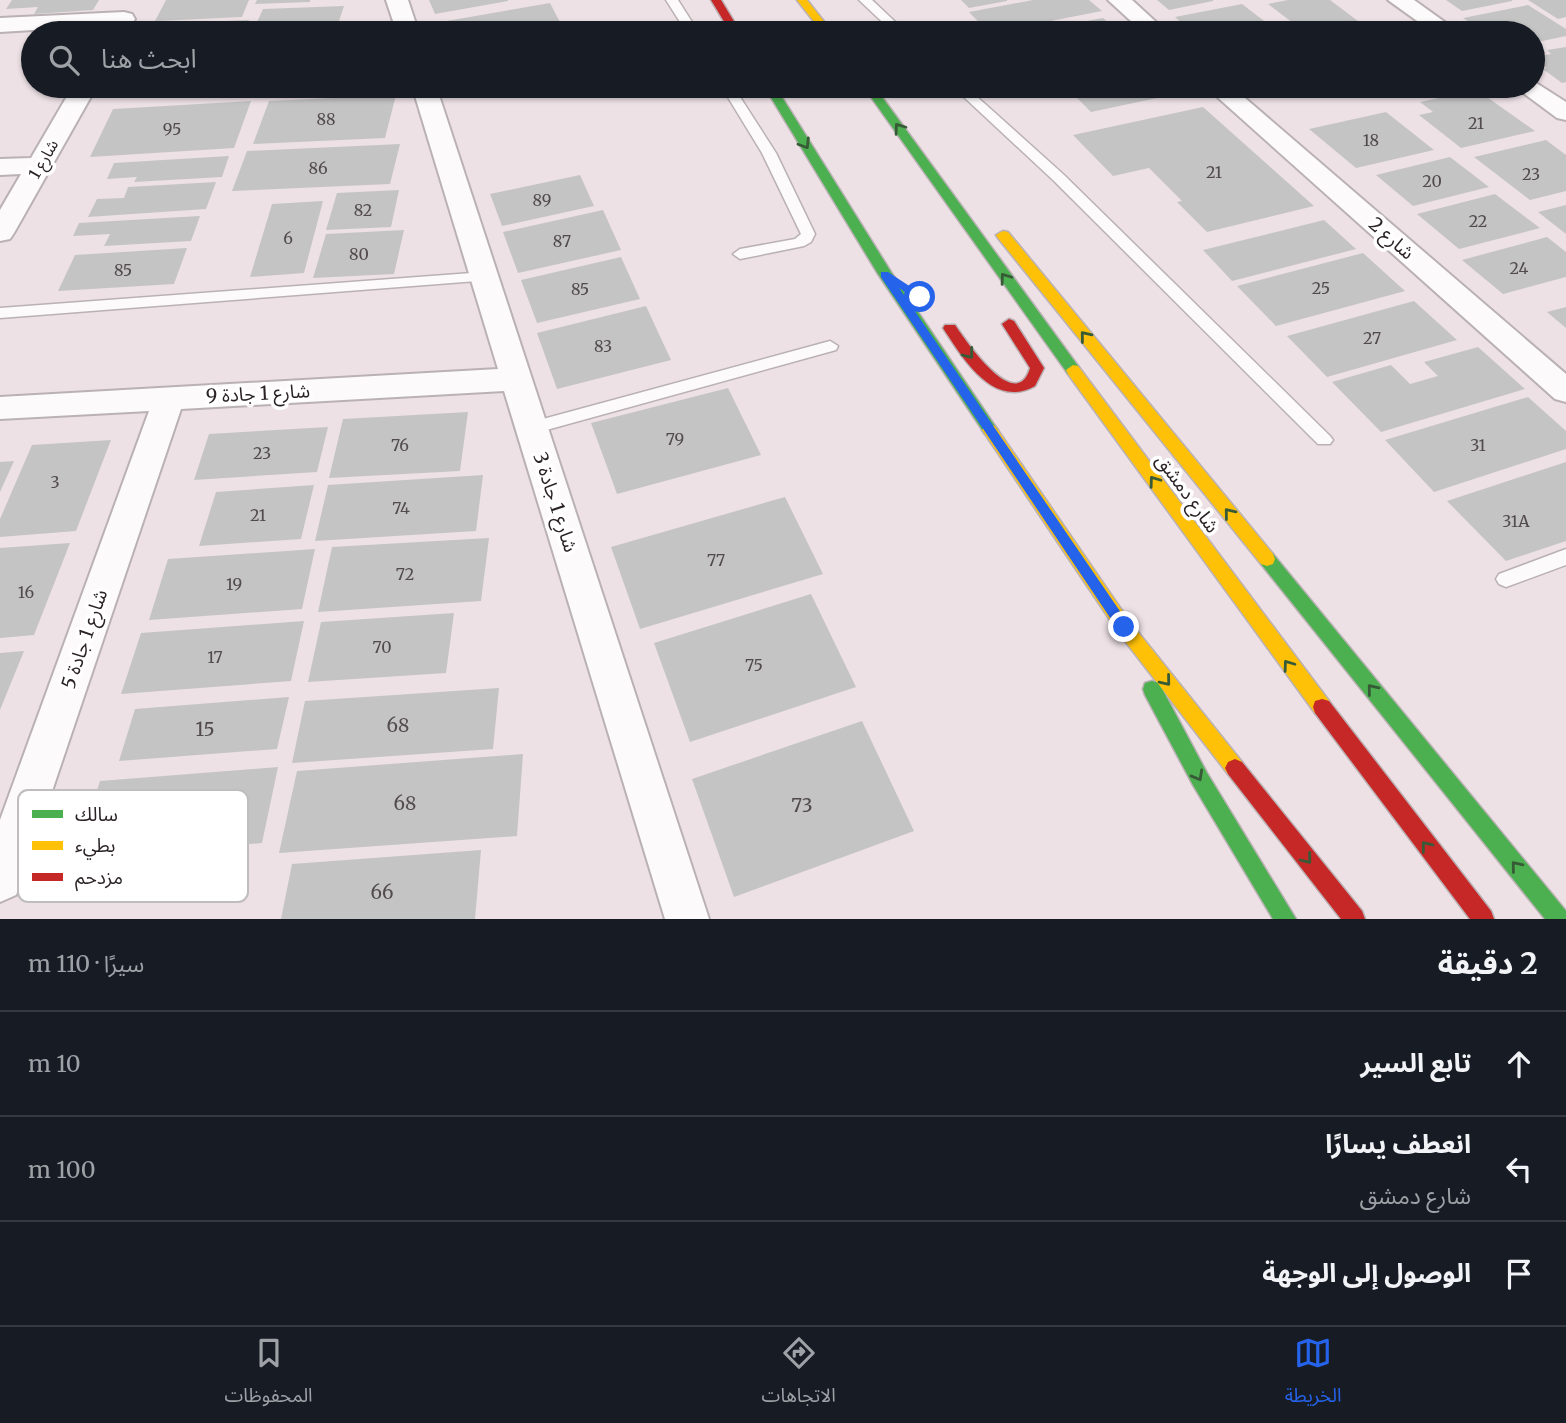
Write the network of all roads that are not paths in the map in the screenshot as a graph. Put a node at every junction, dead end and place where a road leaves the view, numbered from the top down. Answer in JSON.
{"nodes":[{"id":1,"x":397,"y":0,"type":"edge"},
{"id":2,"x":672,"y":0,"type":"edge"},
{"id":3,"x":716,"y":0,"type":"edge"},
{"id":4,"x":865,"y":0,"type":"edge"},
{"id":5,"x":1119,"y":0,"type":"edge"},
{"id":6,"x":1399,"y":0,"type":"edge"},
{"id":7,"x":125,"y":17,"type":"edge"},
{"id":8,"x":62,"y":21,"type":"edge"},
{"id":9,"x":404,"y":21,"type":"edge"},
{"id":10,"x":685,"y":21,"type":"edge"},
{"id":11,"x":729,"y":21,"type":"edge"},
{"id":12,"x":888,"y":21,"type":"edge"},
{"id":13,"x":1143,"y":21,"type":"edge"},
{"id":14,"x":1431,"y":21,"type":"edge"},
{"id":15,"x":21,"y":24,"type":"edge"},
{"id":16,"x":0,"y":25,"type":"edge"},
{"id":17,"x":78,"y":98,"type":"edge"},
{"id":18,"x":428,"y":98,"type":"edge"},
{"id":19,"x":735,"y":98,"type":"edge"},
{"id":20,"x":776,"y":98,"type":"edge"},
{"id":21,"x":877,"y":98,"type":"edge"},
{"id":22,"x":971,"y":98,"type":"edge"},
{"id":23,"x":1231,"y":98,"type":"edge"},
{"id":24,"x":1545,"y":98,"type":"edge"},
{"id":25,"x":1565,"y":110,"type":"edge"},
{"id":26,"x":39,"y":165,"type":"junction"},
{"id":27,"x":0,"y":167,"type":"edge"},
{"id":28,"x":929,"y":170,"type":"junction"},
{"id":29,"x":959,"y":186,"type":"dead end"},
{"id":30,"x":993,"y":223,"type":"dead end"},
{"id":31,"x":0,"y":233,"type":"edge"},
{"id":32,"x":740,"y":254,"type":"dead end"},
{"id":33,"x":885,"y":274,"type":"junction"},
{"id":34,"x":485,"y":277,"type":"junction"},
{"id":35,"x":920,"y":297,"type":"dead end"},
{"id":36,"x":996,"y":305,"type":"dead end"},
{"id":37,"x":0,"y":313,"type":"edge"},
{"id":38,"x":937,"y":314,"type":"dead end"},
{"id":39,"x":830,"y":346,"type":"dead end"},
{"id":40,"x":517,"y":379,"type":"junction"},
{"id":41,"x":1566,"y":391,"type":"edge"},
{"id":42,"x":169,"y":399,"type":"junction"},
{"id":43,"x":0,"y":408,"type":"edge"},
{"id":44,"x":532,"y":428,"type":"junction"},
{"id":45,"x":1324,"y":440,"type":"dead end"},
{"id":46,"x":1566,"y":557,"type":"edge"},
{"id":47,"x":1506,"y":579,"type":"dead end"},
{"id":48,"x":1124,"y":627,"type":"junction"},
{"id":49,"x":32,"y":790,"type":"edge"},
{"id":50,"x":18,"y":829,"type":"edge"},
{"id":51,"x":0,"y":880,"type":"edge"},
{"id":52,"x":687,"y":919,"type":"edge"},
{"id":53,"x":1285,"y":919,"type":"edge"},
{"id":54,"x":1354,"y":919,"type":"edge"},
{"id":55,"x":1483,"y":919,"type":"edge"},
{"id":56,"x":1559,"y":919,"type":"edge"}],
"edges":[{"from":1,"to":9,"type":"street"},
{"from":2,"to":10,"type":"lane"},
{"from":3,"to":11,"type":"main road"},
{"from":4,"to":12,"type":"lane"},
{"from":5,"to":13,"type":"street"},
{"from":6,"to":14,"type":"street"},
{"from":7,"to":8,"type":"street"},
{"from":15,"to":16,"type":"street"},
{"from":17,"to":26,"type":"street","name":"شارع 1"},
{"from":18,"to":34,"type":"street","name":"شارع 1 جادة 3"},
{"from":19,"to":32,"type":"lane"},
{"from":20,"to":33,"type":"main road","one_way":true},
{"from":28,"to":21,"type":"main road","name":"شارع دمشق","one_way":true},
{"from":22,"to":45,"type":"lane"},
{"from":23,"to":41,"type":"street","name":"شارع 2"},
{"from":24,"to":25,"type":"street"},
{"from":26,"to":27,"type":"street"},
{"from":26,"to":31,"type":"street","name":"شارع 1"},
{"from":28,"to":29,"type":"main road"},
{"from":55,"to":28,"type":"main road","name":"شارع دمشق","one_way":true},
{"from":56,"to":30,"type":"main road","one_way":true},
{"from":33,"to":35,"type":"main road"},
{"from":33,"to":48,"type":"main road"},
{"from":34,"to":37,"type":"lane"},
{"from":34,"to":40,"type":"street","name":"شارع 1 جادة 3"},
{"from":38,"to":36,"type":"main road","one_way":true},
{"from":39,"to":44,"type":"lane"},
{"from":40,"to":42,"type":"street","name":"شارع 1 جادة 9"},
{"from":40,"to":44,"type":"street","name":"شارع 1 جادة 3"},
{"from":42,"to":43,"type":"street","name":"شارع 1 جادة 9"},
{"from":42,"to":49,"type":"street","name":"شارع 1 جادة 5"},
{"from":44,"to":52,"type":"street","name":"شارع 1 جادة 3"},
{"from":46,"to":47,"type":"lane"},
{"from":48,"to":53,"type":"main road","one_way":true},
{"from":48,"to":54,"type":"main road","one_way":true},
{"from":50,"to":51,"type":"street","name":"شارع 1 جادة 5"}]}
